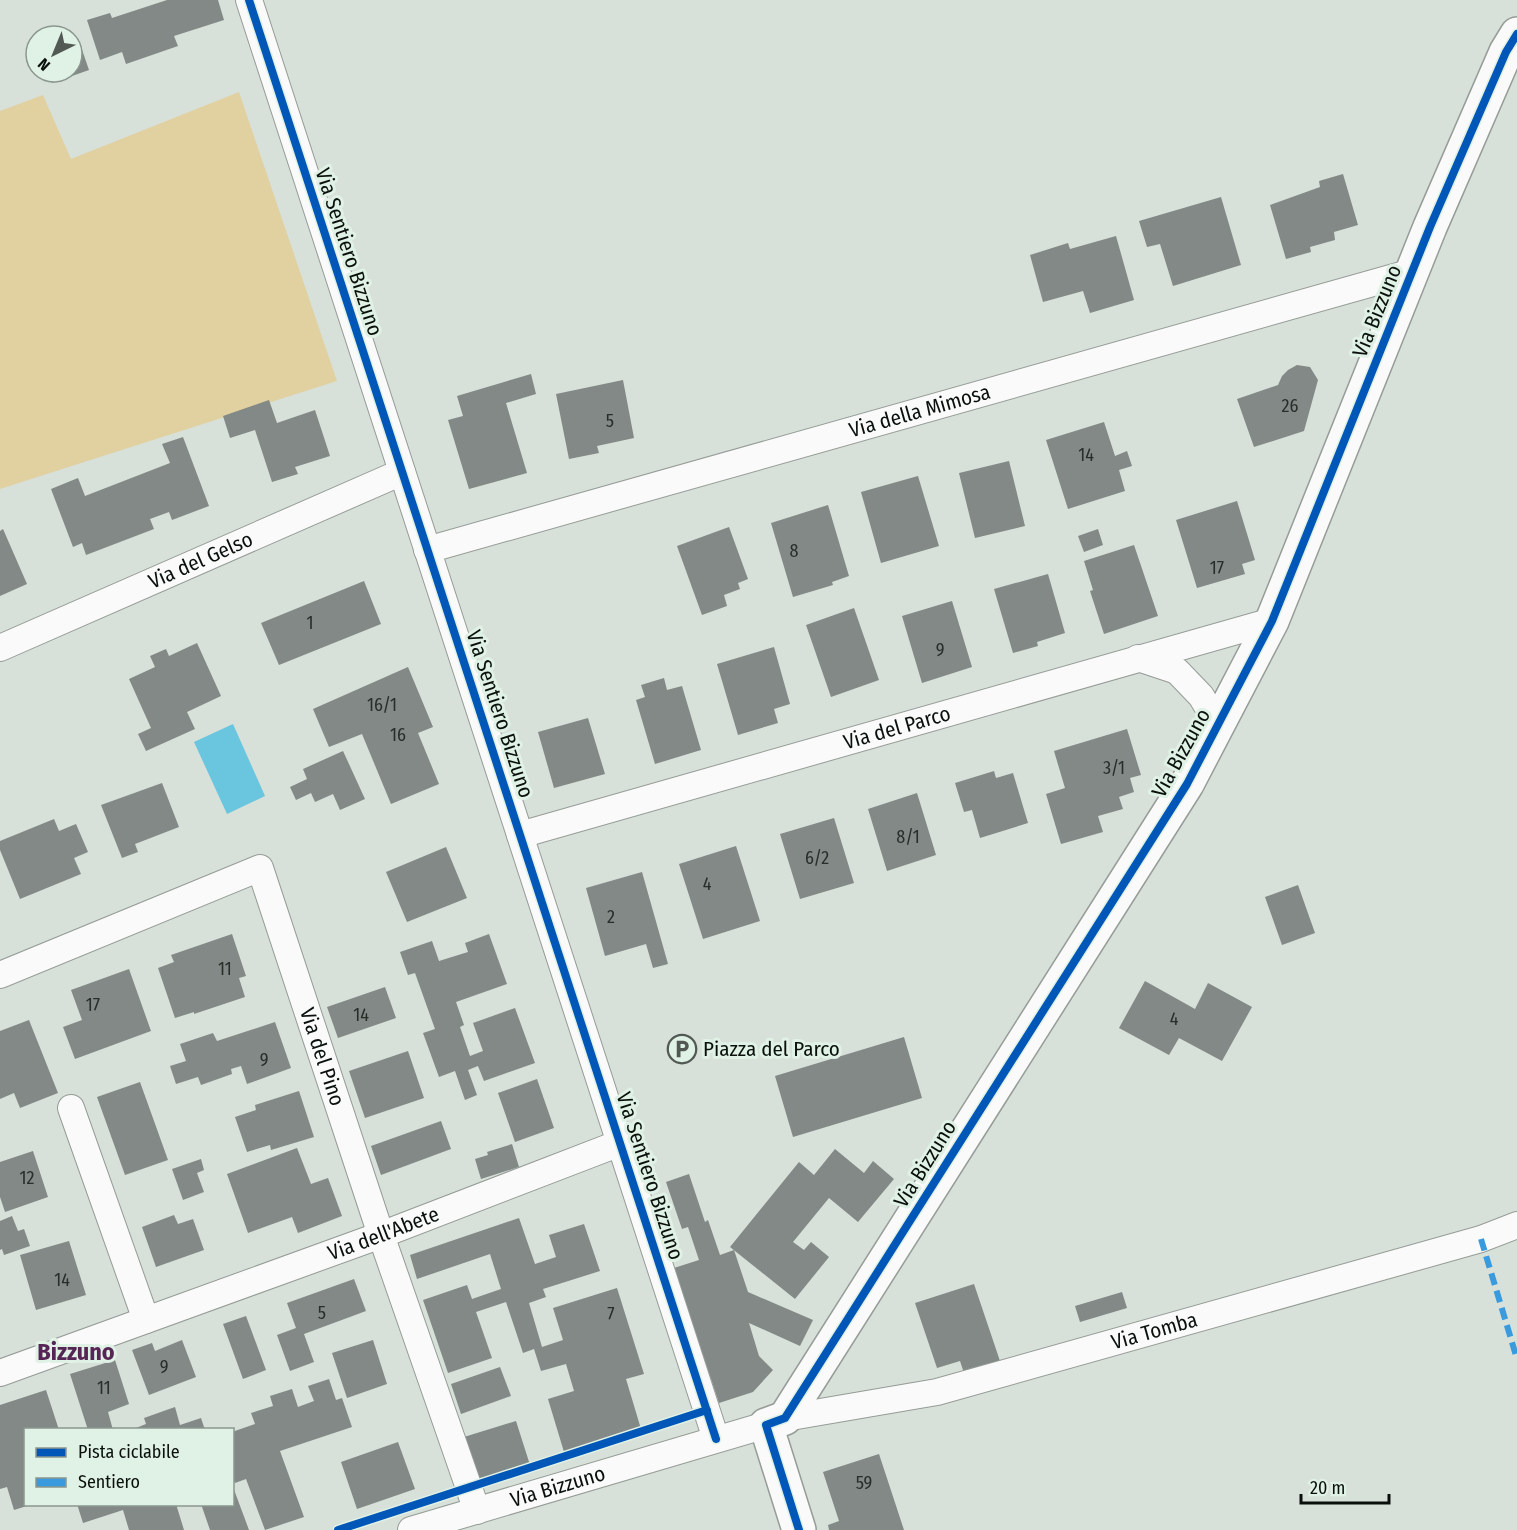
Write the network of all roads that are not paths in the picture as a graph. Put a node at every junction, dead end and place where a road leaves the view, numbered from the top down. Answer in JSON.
{"nodes":[{"id":1,"x":249,"y":0,"type":"edge"},
{"id":2,"x":1517,"y":33,"type":"edge"},
{"id":3,"x":1412,"y":272,"type":"junction"},
{"id":4,"x":402,"y":472,"type":"junction"},
{"id":5,"x":427,"y":550,"type":"junction"},
{"id":6,"x":1272,"y":621,"type":"junction"},
{"id":7,"x":0,"y":648,"type":"edge"},
{"id":8,"x":1138,"y":658,"type":"junction"},
{"id":9,"x":1218,"y":724,"type":"junction"},
{"id":10,"x":520,"y":835,"type":"junction"},
{"id":11,"x":0,"y":975,"type":"edge"},
{"id":12,"x":70,"y":1108,"type":"dead end"},
{"id":13,"x":620,"y":1143,"type":"junction"},
{"id":14,"x":1517,"y":1225,"type":"edge"},
{"id":15,"x":381,"y":1234,"type":"junction"},
{"id":16,"x":146,"y":1320,"type":"junction"},
{"id":17,"x":0,"y":1372,"type":"edge"},
{"id":18,"x":776,"y":1422,"type":"junction"},
{"id":19,"x":716,"y":1439,"type":"junction"},
{"id":20,"x":477,"y":1512,"type":"junction"},
{"id":21,"x":411,"y":1530,"type":"edge"},
{"id":22,"x":799,"y":1530,"type":"edge"}],
"edges":[{"from":1,"to":4,"type":"street","name":"Via Sentiero Bizzuno"},
{"from":2,"to":3,"type":"street","name":"Via Bizzuno"},
{"from":3,"to":5,"type":"street","name":"Via della Mimosa"},
{"from":3,"to":6,"type":"street","name":"Via Bizzuno"},
{"from":4,"to":5,"type":"street","name":"Via Sentiero Bizzuno"},
{"from":4,"to":7,"type":"street","name":"Via del Gelso"},
{"from":5,"to":10,"type":"street","name":"Via Sentiero Bizzuno"},
{"from":6,"to":8,"type":"street","name":"Via del Parco"},
{"from":6,"to":9,"type":"street","name":"Via Bizzuno"},
{"from":8,"to":9,"type":"street"},
{"from":8,"to":10,"type":"street","name":"Via del Parco"},
{"from":9,"to":18,"type":"street","name":"Via Bizzuno"},
{"from":10,"to":13,"type":"street","name":"Via Sentiero Bizzuno"},
{"from":11,"to":15,"type":"street","name":"Via del Pino"},
{"from":12,"to":16,"type":"street"},
{"from":13,"to":15,"type":"street","name":"Via dell'Abete"},
{"from":13,"to":19,"type":"street","name":"Via Sentiero Bizzuno"},
{"from":14,"to":18,"type":"street","name":"Via Tomba"},
{"from":15,"to":16,"type":"street","name":"Via dell'Abete"},
{"from":15,"to":20,"type":"street","name":"Via del Pino"},
{"from":16,"to":17,"type":"street","name":"Via dell'Abete"},
{"from":18,"to":19,"type":"street","name":"Via Bizzuno"},
{"from":18,"to":22,"type":"street"},
{"from":19,"to":20,"type":"street","name":"Via Bizzuno"},
{"from":20,"to":21,"type":"street","name":"Via Bizzuno"}]}
